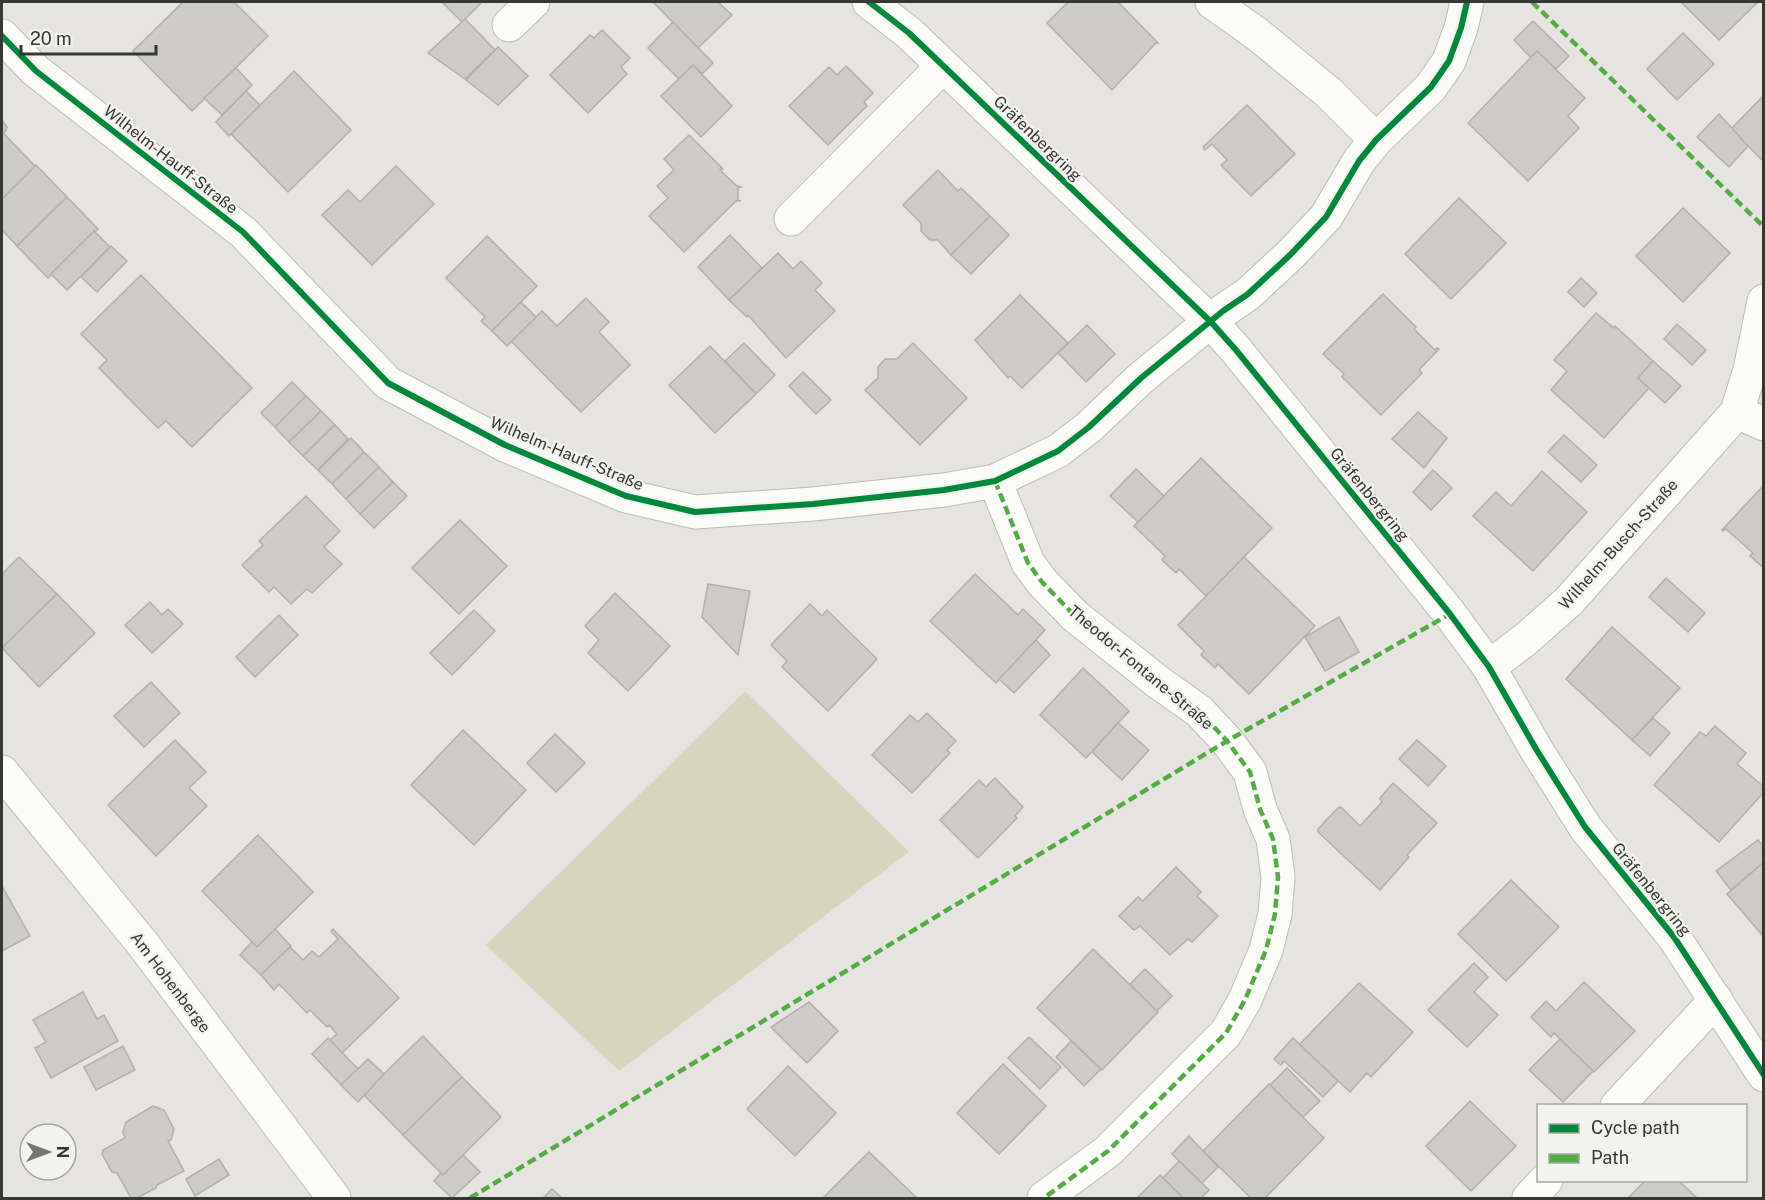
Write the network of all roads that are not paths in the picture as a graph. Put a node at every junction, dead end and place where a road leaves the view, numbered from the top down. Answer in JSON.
{"nodes":[{"id":1,"x":533,"y":2,"type":"edge"},
{"id":2,"x":869,"y":2,"type":"edge"},
{"id":3,"x":1212,"y":2,"type":"edge"},
{"id":4,"x":1467,"y":2,"type":"edge"},
{"id":5,"x":509,"y":25,"type":"dead end"},
{"id":6,"x":2,"y":36,"type":"edge"},
{"id":7,"x":943,"y":66,"type":"junction"},
{"id":8,"x":1376,"y":140,"type":"junction"},
{"id":9,"x":791,"y":219,"type":"dead end"},
{"id":10,"x":1764,"y":301,"type":"edge"},
{"id":11,"x":1211,"y":322,"type":"junction"},
{"id":12,"x":1750,"y":418,"type":"edge"},
{"id":13,"x":995,"y":481,"type":"junction"},
{"id":14,"x":1489,"y":667,"type":"junction"},
{"id":15,"x":2,"y":772,"type":"edge"},
{"id":16,"x":1716,"y":1000,"type":"junction"},
{"id":17,"x":1764,"y":1075,"type":"edge"},
{"id":18,"x":1619,"y":1104,"type":"edge"},
{"id":19,"x":1544,"y":1182,"type":"edge"},
{"id":20,"x":334,"y":1198,"type":"edge"},
{"id":21,"x":1044,"y":1198,"type":"edge"},
{"id":22,"x":1529,"y":1198,"type":"edge"}],
"edges":[{"from":1,"to":5,"type":"street"},
{"from":2,"to":7,"type":"street","name":"Gräfenbergring"},
{"from":3,"to":8,"type":"street"},
{"from":4,"to":8,"type":"street","name":"Wilhelm-Hauff-Straße"},
{"from":6,"to":13,"type":"street","name":"Wilhelm-Hauff-Straße"},
{"from":7,"to":9,"type":"street"},
{"from":7,"to":11,"type":"street","name":"Gräfenbergring"},
{"from":8,"to":11,"type":"street","name":"Wilhelm-Hauff-Straße"},
{"from":10,"to":12,"type":"street","name":"Wilhelm-Busch-Straße"},
{"from":11,"to":13,"type":"street","name":"Wilhelm-Hauff-Straße"},
{"from":11,"to":14,"type":"street","name":"Gräfenbergring"},
{"from":12,"to":14,"type":"street","name":"Wilhelm-Busch-Straße"},
{"from":13,"to":21,"type":"street","name":"Theodor-Fontane-Straße"},
{"from":14,"to":16,"type":"street","name":"Gräfenbergring"},
{"from":15,"to":20,"type":"street","name":"Am Hohenberge"},
{"from":16,"to":17,"type":"street","name":"Gräfenbergring"},
{"from":16,"to":18,"type":"street"},
{"from":19,"to":22,"type":"street"}]}
